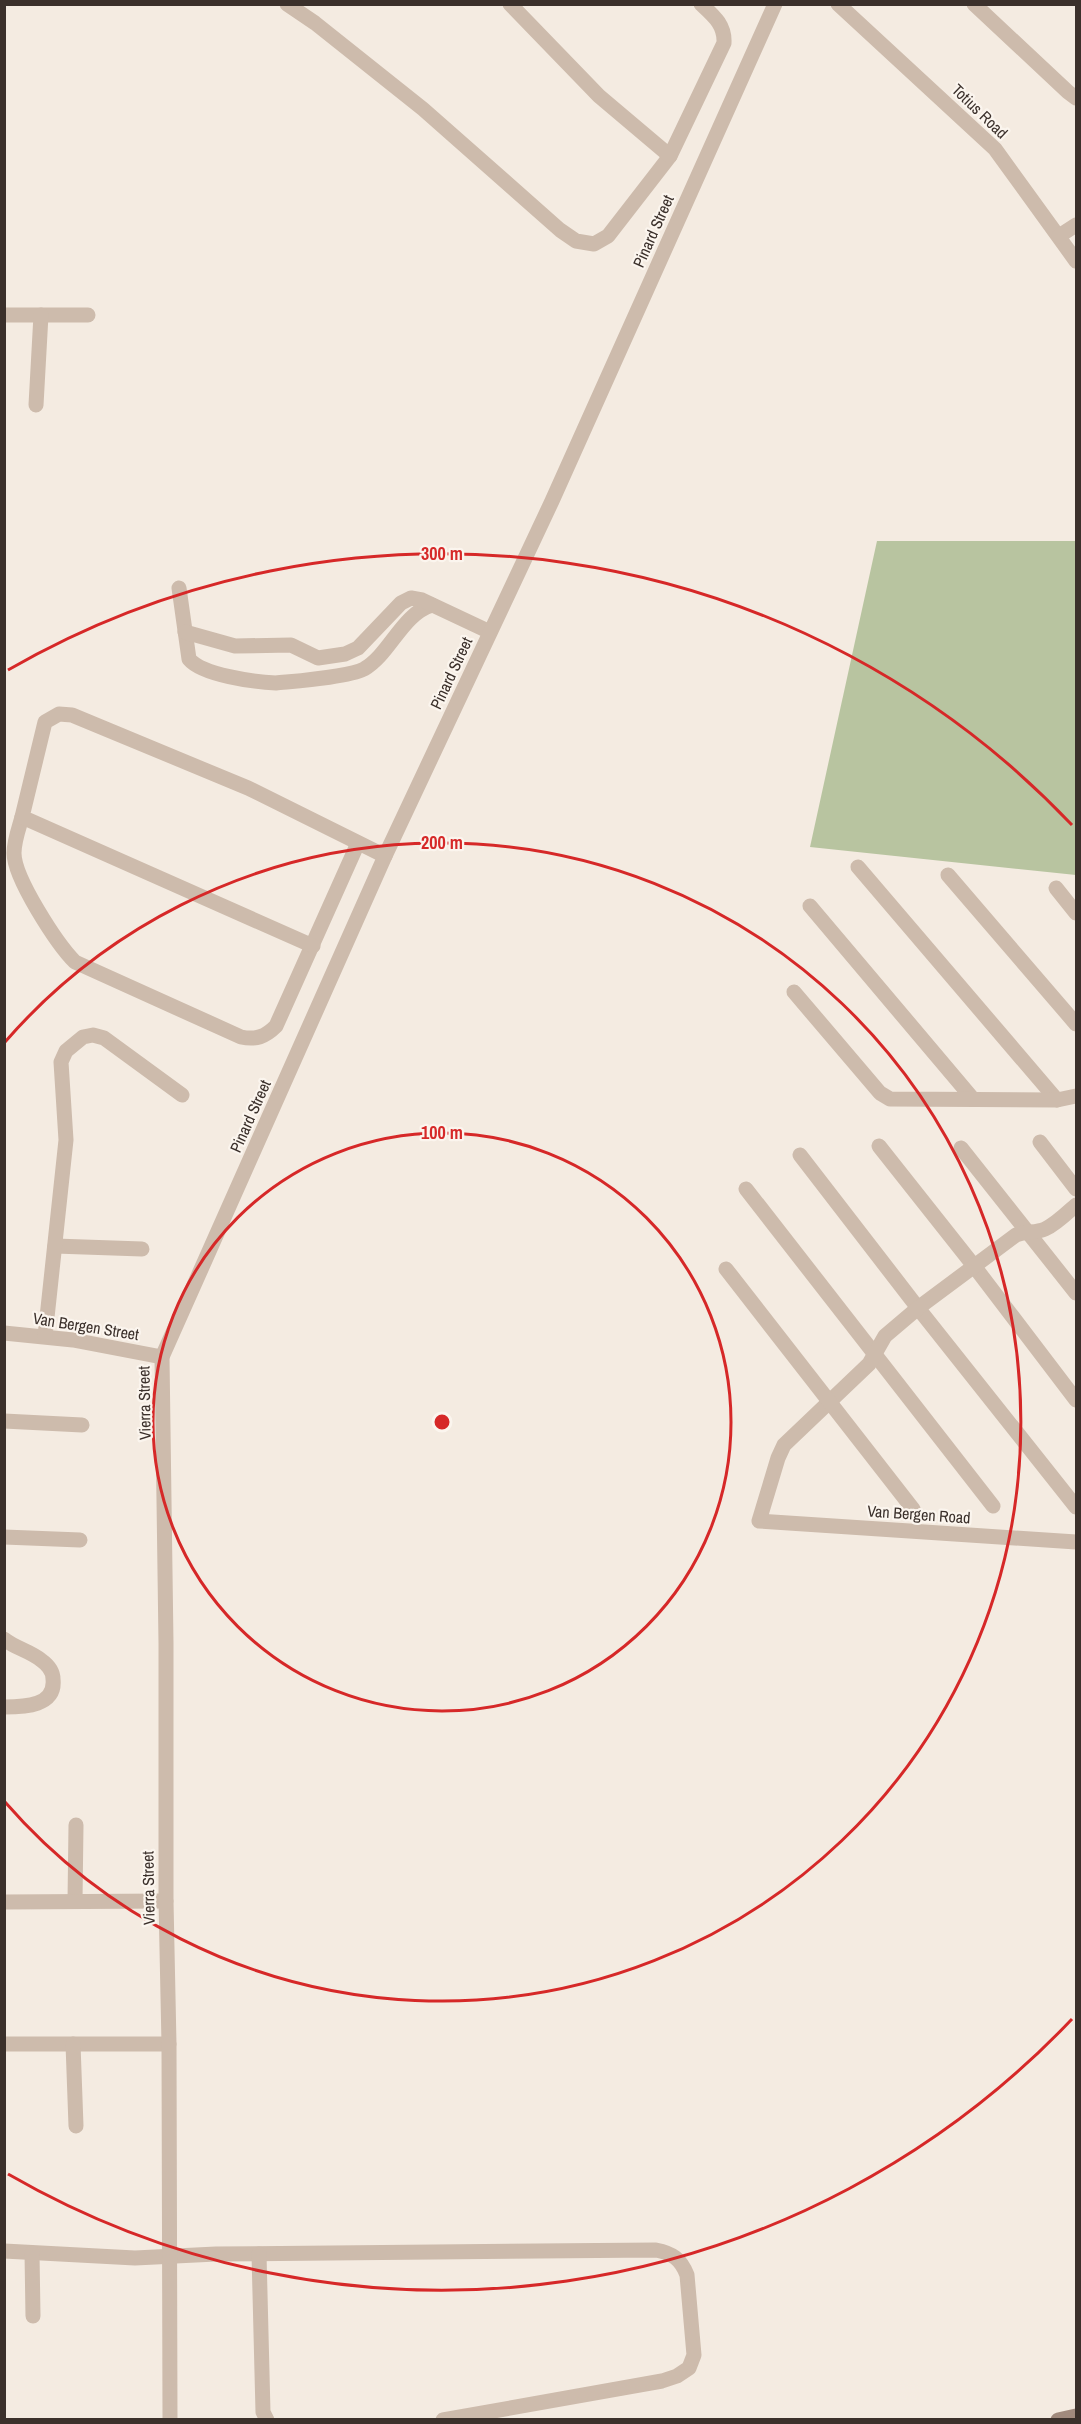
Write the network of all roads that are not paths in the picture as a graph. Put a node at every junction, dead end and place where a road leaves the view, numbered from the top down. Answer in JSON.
{"nodes":[{"id":1,"x":287,"y":4,"type":"edge"},
{"id":2,"x":510,"y":4,"type":"edge"},
{"id":3,"x":701,"y":4,"type":"edge"},
{"id":4,"x":775,"y":4,"type":"edge"},
{"id":5,"x":838,"y":4,"type":"edge"},
{"id":6,"x":974,"y":4,"type":"edge"},
{"id":7,"x":1077,"y":98,"type":"edge"},
{"id":8,"x":670,"y":156,"type":"junction"},
{"id":9,"x":1077,"y":225,"type":"edge"},
{"id":10,"x":1059,"y":236,"type":"junction"},
{"id":11,"x":1077,"y":261,"type":"edge"},
{"id":12,"x":4,"y":315,"type":"edge"},
{"id":13,"x":41,"y":315,"type":"junction"},
{"id":14,"x":88,"y":315,"type":"dead end"},
{"id":15,"x":36,"y":405,"type":"dead end"},
{"id":16,"x":179,"y":588,"type":"dead end"},
{"id":17,"x":432,"y":605,"type":"junction"},
{"id":18,"x":185,"y":632,"type":"junction"},
{"id":19,"x":490,"y":632,"type":"junction"},
{"id":20,"x":313,"y":657,"type":"junction"},
{"id":21,"x":314,"y":678,"type":"junction"},
{"id":22,"x":22,"y":817,"type":"junction"},
{"id":23,"x":358,"y":843,"type":"junction"},
{"id":24,"x":385,"y":856,"type":"junction"},
{"id":25,"x":858,"y":867,"type":"dead end"},
{"id":26,"x":948,"y":875,"type":"dead end"},
{"id":27,"x":1056,"y":888,"type":"dead end"},
{"id":28,"x":810,"y":906,"type":"dead end"},
{"id":29,"x":1077,"y":913,"type":"edge"},
{"id":30,"x":313,"y":946,"type":"junction"},
{"id":31,"x":794,"y":992,"type":"dead end"},
{"id":32,"x":1077,"y":1024,"type":"edge"},
{"id":33,"x":182,"y":1095,"type":"dead end"},
{"id":34,"x":1077,"y":1096,"type":"edge"},
{"id":35,"x":973,"y":1099,"type":"junction"},
{"id":36,"x":1058,"y":1100,"type":"junction"},
{"id":37,"x":1040,"y":1142,"type":"dead end"},
{"id":38,"x":879,"y":1146,"type":"dead end"},
{"id":39,"x":961,"y":1148,"type":"dead end"},
{"id":40,"x":800,"y":1155,"type":"dead end"},
{"id":41,"x":746,"y":1189,"type":"dead end"},
{"id":42,"x":1077,"y":1189,"type":"edge"},
{"id":43,"x":1077,"y":1206,"type":"edge"},
{"id":44,"x":1027,"y":1231,"type":"junction"},
{"id":45,"x":55,"y":1246,"type":"junction"},
{"id":46,"x":142,"y":1249,"type":"dead end"},
{"id":47,"x":974,"y":1266,"type":"junction"},
{"id":48,"x":726,"y":1269,"type":"dead end"},
{"id":49,"x":1077,"y":1293,"type":"edge"},
{"id":50,"x":918,"y":1308,"type":"junction"},
{"id":51,"x":4,"y":1333,"type":"edge"},
{"id":52,"x":45,"y":1336,"type":"junction"},
{"id":53,"x":875,"y":1355,"type":"junction"},
{"id":54,"x":162,"y":1357,"type":"junction"},
{"id":55,"x":831,"y":1400,"type":"junction"},
{"id":56,"x":1077,"y":1400,"type":"edge"},
{"id":57,"x":4,"y":1421,"type":"edge"},
{"id":58,"x":82,"y":1425,"type":"dead end"},
{"id":59,"x":993,"y":1506,"type":"dead end"},
{"id":60,"x":1077,"y":1507,"type":"edge"},
{"id":61,"x":913,"y":1509,"type":"dead end"},
{"id":62,"x":4,"y":1537,"type":"edge"},
{"id":63,"x":80,"y":1540,"type":"dead end"},
{"id":64,"x":1077,"y":1542,"type":"edge"},
{"id":65,"x":4,"y":1639,"type":"edge"},
{"id":66,"x":4,"y":1707,"type":"edge"},
{"id":67,"x":75,"y":1825,"type":"dead end"},
{"id":68,"x":75,"y":1901,"type":"junction"},
{"id":69,"x":166,"y":1901,"type":"junction"},
{"id":70,"x":4,"y":1902,"type":"edge"},
{"id":71,"x":4,"y":2044,"type":"edge"},
{"id":72,"x":73,"y":2044,"type":"junction"},
{"id":73,"x":169,"y":2044,"type":"junction"},
{"id":74,"x":76,"y":2126,"type":"dead end"},
{"id":75,"x":4,"y":2251,"type":"edge"},
{"id":76,"x":32,"y":2253,"type":"junction"},
{"id":77,"x":259,"y":2254,"type":"junction"},
{"id":78,"x":168,"y":2255,"type":"junction"},
{"id":79,"x":33,"y":2316,"type":"dead end"},
{"id":80,"x":1077,"y":2416,"type":"edge"},
{"id":81,"x":170,"y":2420,"type":"edge"},
{"id":82,"x":267,"y":2420,"type":"edge"},
{"id":83,"x":443,"y":2420,"type":"edge"},
{"id":84,"x":1058,"y":2420,"type":"edge"}],
"edges":[{"from":1,"to":8,"type":"street"},
{"from":2,"to":8,"type":"street"},
{"from":3,"to":8,"type":"street"},
{"from":4,"to":19,"type":"street","name":"Pinard Street"},
{"from":5,"to":10,"type":"street","name":"Totius Road"},
{"from":6,"to":7,"type":"street"},
{"from":9,"to":10,"type":"street"},
{"from":10,"to":11,"type":"street","name":"Totius Road"},
{"from":12,"to":13,"type":"street"},
{"from":13,"to":14,"type":"street"},
{"from":13,"to":15,"type":"street"},
{"from":16,"to":18,"type":"street"},
{"from":17,"to":19,"type":"street"},
{"from":17,"to":20,"type":"street"},
{"from":17,"to":21,"type":"street"},
{"from":18,"to":20,"type":"street"},
{"from":18,"to":21,"type":"street"},
{"from":19,"to":24,"type":"street","name":"Pinard Street"},
{"from":20,"to":21,"type":"street"},
{"from":22,"to":23,"type":"street"},
{"from":22,"to":30,"type":"street"},
{"from":22,"to":30,"type":"street"},
{"from":23,"to":24,"type":"street"},
{"from":23,"to":30,"type":"street"},
{"from":24,"to":54,"type":"street","name":"Pinard Street"},
{"from":25,"to":36,"type":"street"},
{"from":26,"to":32,"type":"street"},
{"from":27,"to":29,"type":"street"},
{"from":28,"to":35,"type":"street"},
{"from":31,"to":35,"type":"street"},
{"from":33,"to":45,"type":"street"},
{"from":34,"to":36,"type":"street"},
{"from":35,"to":36,"type":"street"},
{"from":37,"to":42,"type":"street"},
{"from":38,"to":47,"type":"street"},
{"from":39,"to":44,"type":"street"},
{"from":40,"to":50,"type":"street"},
{"from":41,"to":53,"type":"street"},
{"from":43,"to":44,"type":"street"},
{"from":44,"to":47,"type":"street"},
{"from":44,"to":49,"type":"street"},
{"from":45,"to":46,"type":"street"},
{"from":45,"to":52,"type":"street"},
{"from":47,"to":50,"type":"street"},
{"from":47,"to":56,"type":"street"},
{"from":48,"to":55,"type":"street"},
{"from":50,"to":53,"type":"street"},
{"from":50,"to":60,"type":"street"},
{"from":51,"to":52,"type":"street","name":"Van Bergen Street"},
{"from":52,"to":54,"type":"street","name":"Van Bergen Street"},
{"from":53,"to":55,"type":"street"},
{"from":53,"to":59,"type":"street"},
{"from":54,"to":69,"type":"street","name":"Vierra Street"},
{"from":55,"to":61,"type":"street"},
{"from":55,"to":64,"type":"street","name":"Van Bergen Road"},
{"from":57,"to":58,"type":"street"},
{"from":62,"to":63,"type":"street"},
{"from":65,"to":66,"type":"street"},
{"from":67,"to":68,"type":"street"},
{"from":68,"to":69,"type":"street"},
{"from":68,"to":70,"type":"street"},
{"from":69,"to":73,"type":"street","name":"Vierra Street"},
{"from":71,"to":72,"type":"street"},
{"from":72,"to":73,"type":"street"},
{"from":72,"to":74,"type":"street"},
{"from":73,"to":78,"type":"street","name":"Vierra Street"},
{"from":75,"to":76,"type":"street"},
{"from":76,"to":78,"type":"street"},
{"from":76,"to":79,"type":"street"},
{"from":77,"to":78,"type":"street"},
{"from":77,"to":82,"type":"street"},
{"from":77,"to":83,"type":"street"},
{"from":78,"to":81,"type":"street","name":"Vierra Street"},
{"from":80,"to":84,"type":"main road"}]}
